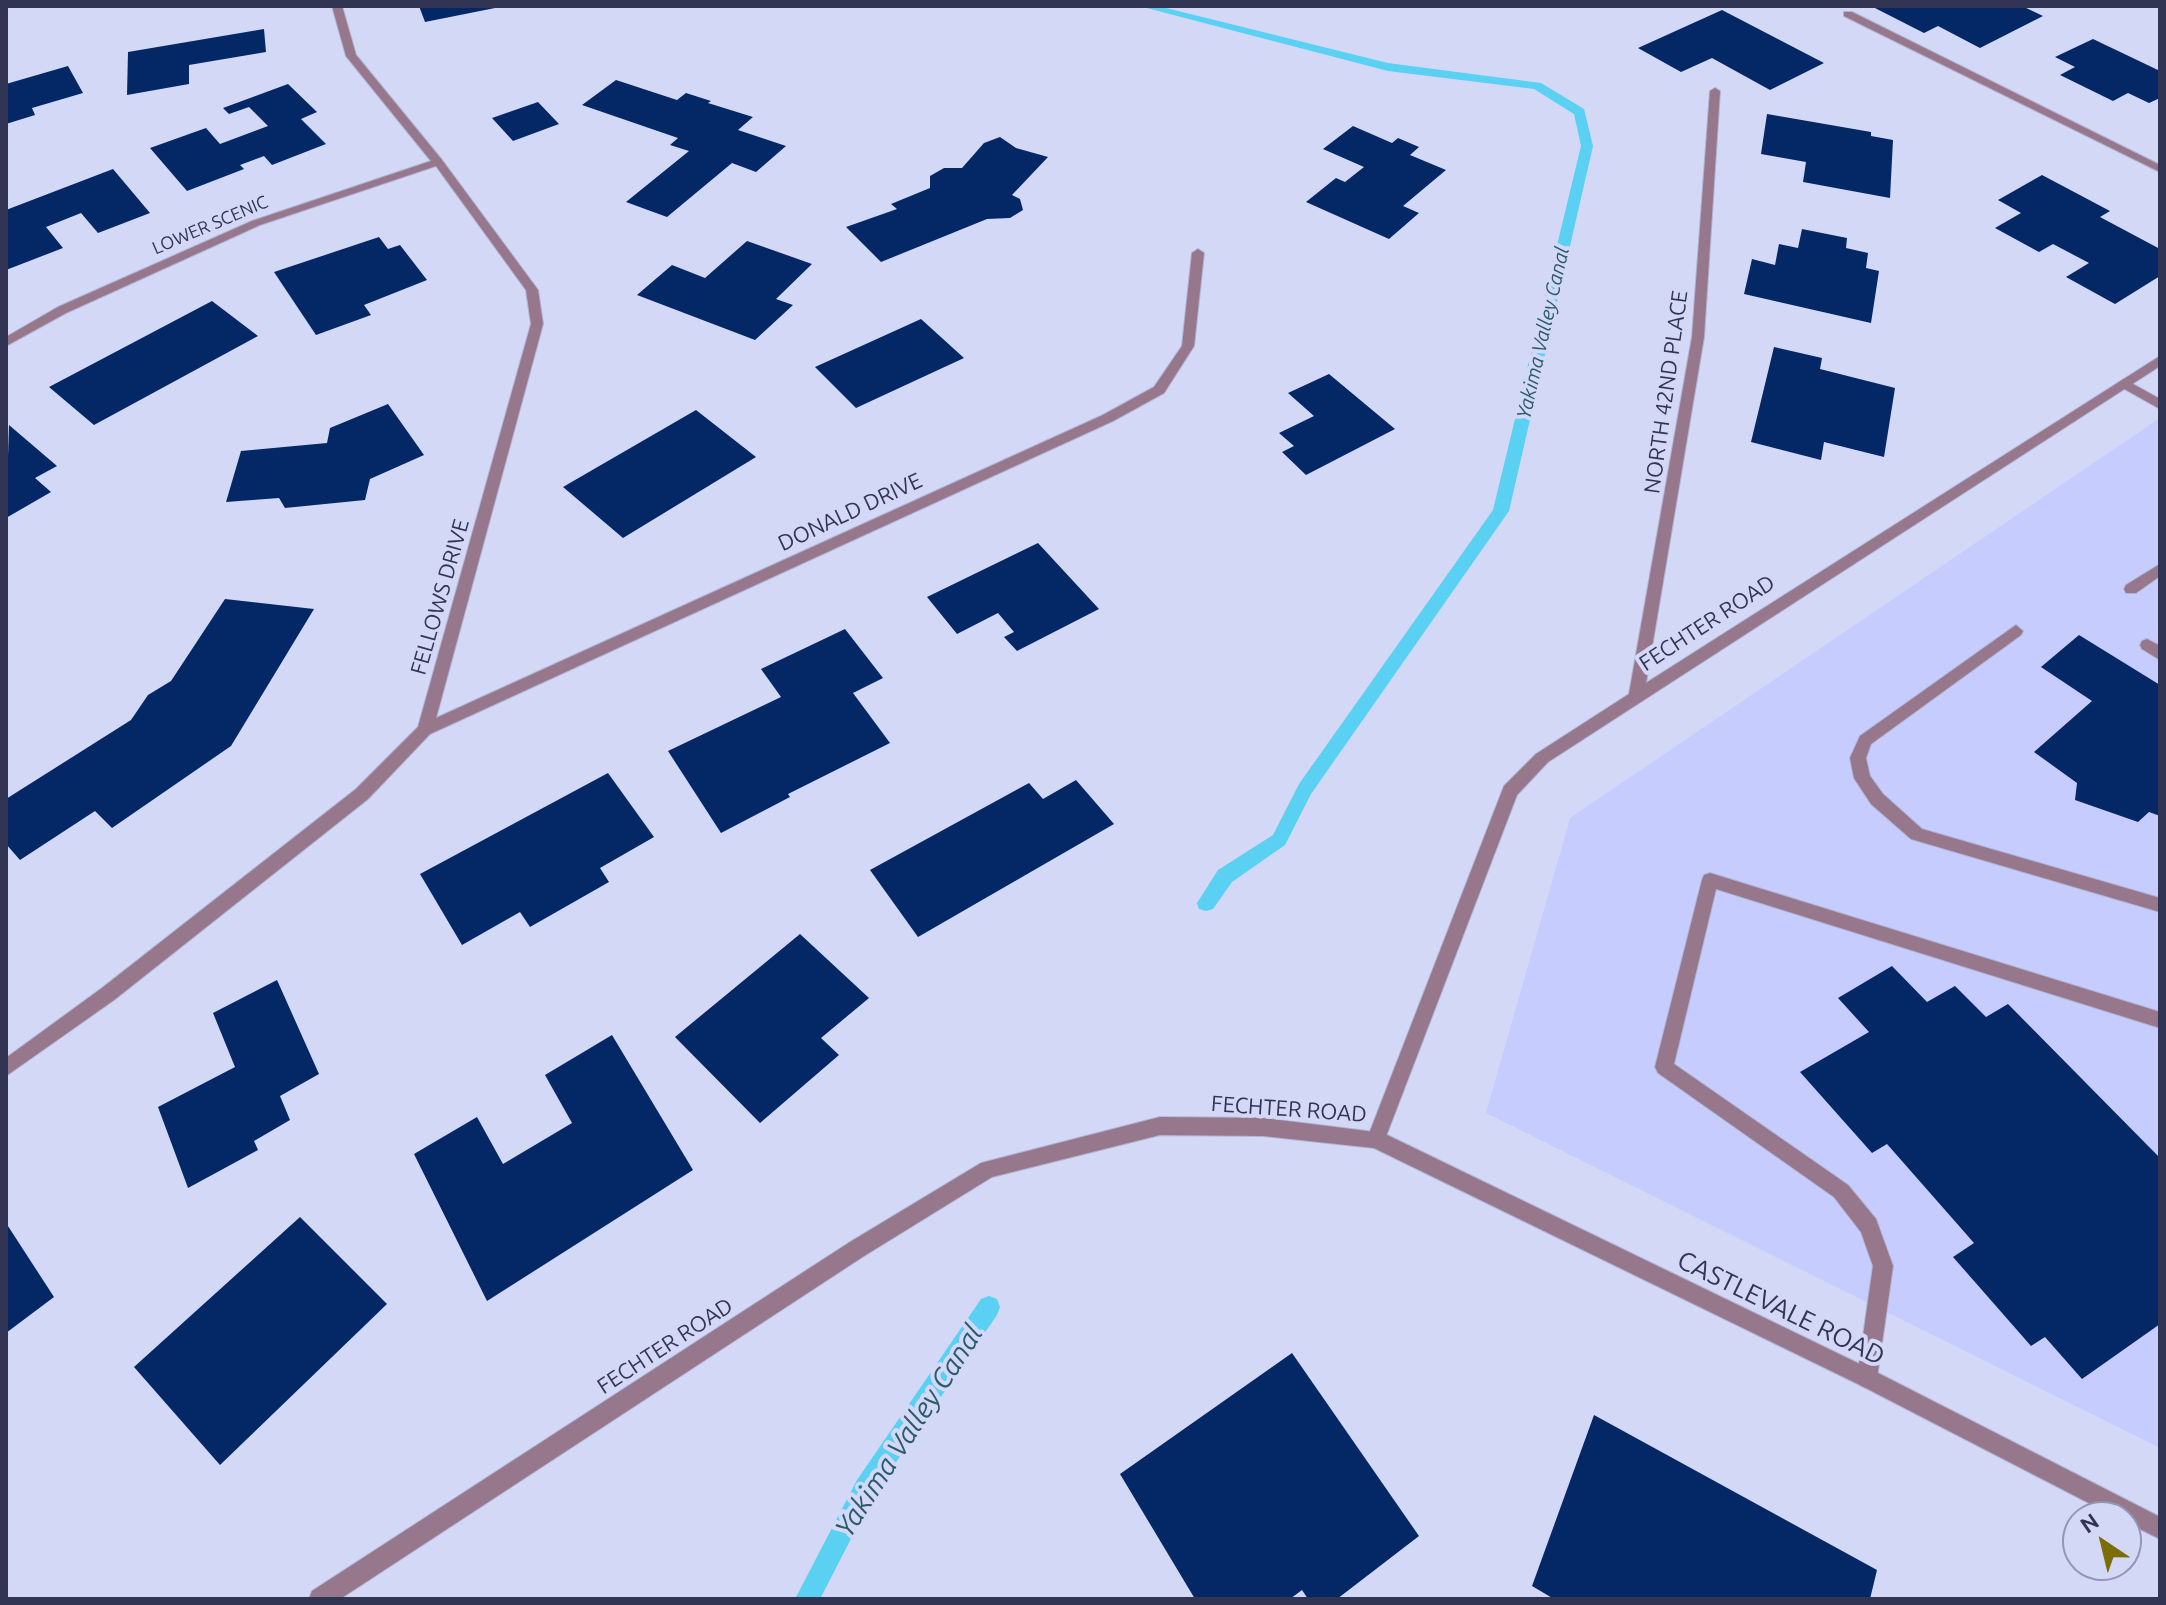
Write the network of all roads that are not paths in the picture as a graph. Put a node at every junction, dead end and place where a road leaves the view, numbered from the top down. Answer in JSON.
{"nodes":[{"id":1,"x":337,"y":6,"type":"edge"},
{"id":2,"x":1848,"y":14,"type":"dead end"},
{"id":3,"x":1715,"y":91,"type":"dead end"},
{"id":4,"x":438,"y":162,"type":"junction"},
{"id":5,"x":2160,"y":169,"type":"edge"},
{"id":6,"x":1198,"y":253,"type":"dead end"},
{"id":7,"x":6,"y":342,"type":"edge"},
{"id":8,"x":2160,"y":360,"type":"edge"},
{"id":9,"x":2124,"y":383,"type":"junction"},
{"id":10,"x":2160,"y":405,"type":"edge"},
{"id":11,"x":2160,"y":569,"type":"edge"},
{"id":12,"x":2131,"y":589,"type":"dead end"},
{"id":13,"x":2016,"y":631,"type":"dead end"},
{"id":14,"x":1636,"y":697,"type":"junction"},
{"id":15,"x":425,"y":730,"type":"junction"},
{"id":16,"x":2160,"y":905,"type":"edge"},
{"id":17,"x":2160,"y":1020,"type":"edge"},
{"id":18,"x":6,"y":1068,"type":"edge"},
{"id":19,"x":1376,"y":1139,"type":"junction"},
{"id":20,"x":1867,"y":1378,"type":"junction"},
{"id":21,"x":2160,"y":1528,"type":"edge"},
{"id":22,"x":320,"y":1599,"type":"edge"}],
"edges":[{"from":1,"to":4,"type":"street","name":"FELLOWS DRIVE"},
{"from":2,"to":5,"type":"street"},
{"from":3,"to":14,"type":"street","name":"NORTH 42ND PLACE"},
{"from":4,"to":7,"type":"street","name":"LOWER SCENIC"},
{"from":4,"to":15,"type":"street","name":"FELLOWS DRIVE"},
{"from":6,"to":15,"type":"street","name":"DONALD DRIVE"},
{"from":8,"to":9,"type":"street","name":"FECHTER ROAD"},
{"from":9,"to":10,"type":"street"},
{"from":9,"to":14,"type":"street","name":"FECHTER ROAD"},
{"from":11,"to":12,"type":"street"},
{"from":13,"to":16,"type":"street"},
{"from":14,"to":19,"type":"street","name":"FECHTER ROAD"},
{"from":15,"to":18,"type":"street","name":"FELLOWS DRIVE"},
{"from":17,"to":20,"type":"street"},
{"from":19,"to":20,"type":"street","name":"CASTLEVALE ROAD"},
{"from":19,"to":22,"type":"street","name":"FECHTER ROAD"},
{"from":20,"to":21,"type":"street","name":"CASTLEVALE ROAD"}]}
